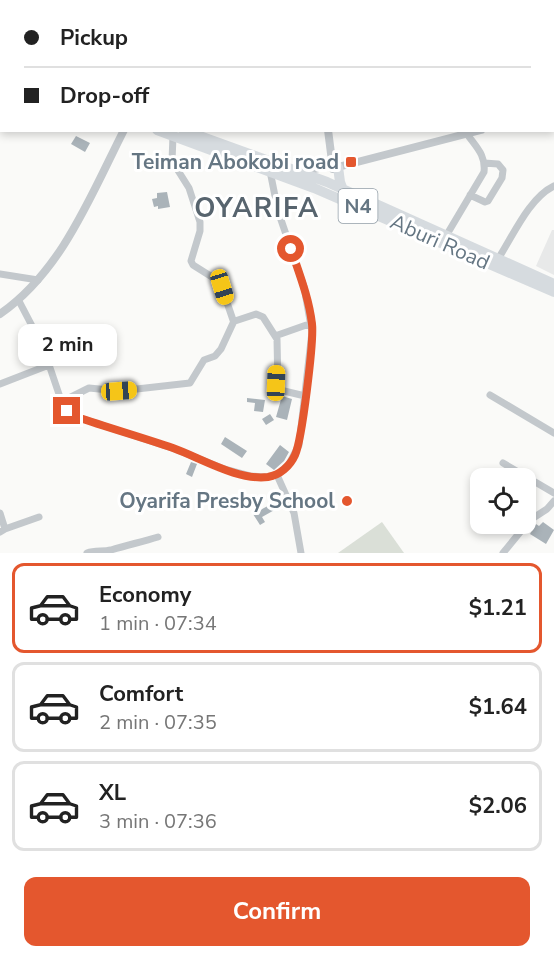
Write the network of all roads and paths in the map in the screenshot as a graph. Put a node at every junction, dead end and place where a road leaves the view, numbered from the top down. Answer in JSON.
{"nodes":[{"id":1,"x":123,"y":132,"type":"edge"},
{"id":2,"x":328,"y":132,"type":"edge"},
{"id":3,"x":474,"y":132,"type":"edge"},
{"id":4,"x":178,"y":133,"type":"edge"},
{"id":5,"x":444,"y":134,"type":"edge"},
{"id":6,"x":467,"y":134,"type":"junction"},
{"id":7,"x":484,"y":163,"type":"junction"},
{"id":8,"x":270,"y":171,"type":"junction"},
{"id":9,"x":302,"y":172,"type":"junction"},
{"id":10,"x":333,"y":172,"type":"junction"},
{"id":11,"x":554,"y":186,"type":"edge"},
{"id":12,"x":314,"y":188,"type":"junction"},
{"id":13,"x":343,"y":190,"type":"junction"},
{"id":14,"x":470,"y":195,"type":"junction"},
{"id":15,"x":446,"y":236,"type":"junction"},
{"id":16,"x":498,"y":259,"type":"junction"},
{"id":17,"x":0,"y":274,"type":"edge"},
{"id":18,"x":38,"y":280,"type":"junction"},
{"id":19,"x":554,"y":284,"type":"edge"},
{"id":20,"x":554,"y":292,"type":"edge"},
{"id":21,"x":19,"y":301,"type":"junction"},
{"id":22,"x":0,"y":314,"type":"edge"},
{"id":23,"x":234,"y":321,"type":"junction"},
{"id":24,"x":312,"y":323,"type":"junction"},
{"id":25,"x":275,"y":336,"type":"junction"},
{"id":26,"x":49,"y":365,"type":"junction"},
{"id":27,"x":0,"y":384,"type":"edge"},
{"id":28,"x":490,"y":394,"type":"dead end"},
{"id":29,"x":305,"y":396,"type":"junction"},
{"id":30,"x":61,"y":402,"type":"junction"},
{"id":31,"x":554,"y":433,"type":"edge"},
{"id":32,"x":503,"y":463,"type":"dead end"},
{"id":33,"x":278,"y":475,"type":"junction"},
{"id":34,"x":554,"y":493,"type":"edge"},
{"id":35,"x":554,"y":501,"type":"edge"},
{"id":36,"x":0,"y":513,"type":"edge"},
{"id":37,"x":536,"y":516,"type":"edge"},
{"id":38,"x":39,"y":517,"type":"dead end"},
{"id":39,"x":2,"y":530,"type":"edge"},
{"id":40,"x":518,"y":534,"type":"edge"},
{"id":41,"x":158,"y":537,"type":"dead end"},
{"id":42,"x":87,"y":553,"type":"edge"},
{"id":43,"x":301,"y":553,"type":"edge"},
{"id":44,"x":503,"y":553,"type":"edge"}],
"edges":[{"from":1,"to":18,"type":"street"},
{"from":2,"to":10,"type":"street"},
{"from":3,"to":6,"type":"street"},
{"from":4,"to":8,"type":"highway","name":"Aburi Road","number":"N4"},
{"from":4,"to":9,"type":"highway","name":"Aburi Road","number":"N4"},
{"from":4,"to":23,"type":"street"},
{"from":5,"to":6,"type":"street"},
{"from":5,"to":10,"type":"street"},
{"from":6,"to":7,"type":"street"},
{"from":7,"to":14,"type":"street"},
{"from":7,"to":14,"type":"street"},
{"from":8,"to":12,"type":"highway","name":"Aburi Road","number":"N4"},
{"from":8,"to":24,"type":"street"},
{"from":9,"to":10,"type":"highway","name":"Aburi Road","number":"N4"},
{"from":9,"to":10,"type":"street"},
{"from":10,"to":12,"type":"street"},
{"from":10,"to":13,"type":"highway","name":"Aburi Road","number":"N4"},
{"from":10,"to":13,"type":"highway"},
{"from":11,"to":16,"type":"street"},
{"from":12,"to":20,"type":"highway","name":"Aburi Road","number":"N4"},
{"from":13,"to":15,"type":"highway","name":"Aburi Road","number":"N4"},
{"from":14,"to":15,"type":"street"},
{"from":15,"to":16,"type":"highway","name":"Aburi Road","number":"N4"},
{"from":16,"to":19,"type":"highway","name":"Aburi Road","number":"N4"},
{"from":17,"to":18,"type":"street"},
{"from":18,"to":21,"type":"street"},
{"from":21,"to":22,"type":"street"},
{"from":21,"to":26,"type":"street"},
{"from":23,"to":25,"type":"street"},
{"from":23,"to":30,"type":"street"},
{"from":24,"to":25,"type":"street"},
{"from":24,"to":29,"type":"street"},
{"from":25,"to":29,"type":"street"},
{"from":26,"to":27,"type":"street"},
{"from":26,"to":30,"type":"street"},
{"from":28,"to":31,"type":"street"},
{"from":29,"to":33,"type":"street"},
{"from":30,"to":33,"type":"street"},
{"from":32,"to":34,"type":"street"},
{"from":33,"to":43,"type":"street"},
{"from":35,"to":37,"type":"street"},
{"from":36,"to":39,"type":"street"},
{"from":38,"to":39,"type":"street"},
{"from":40,"to":44,"type":"street"},
{"from":41,"to":42,"type":"street"}]}
